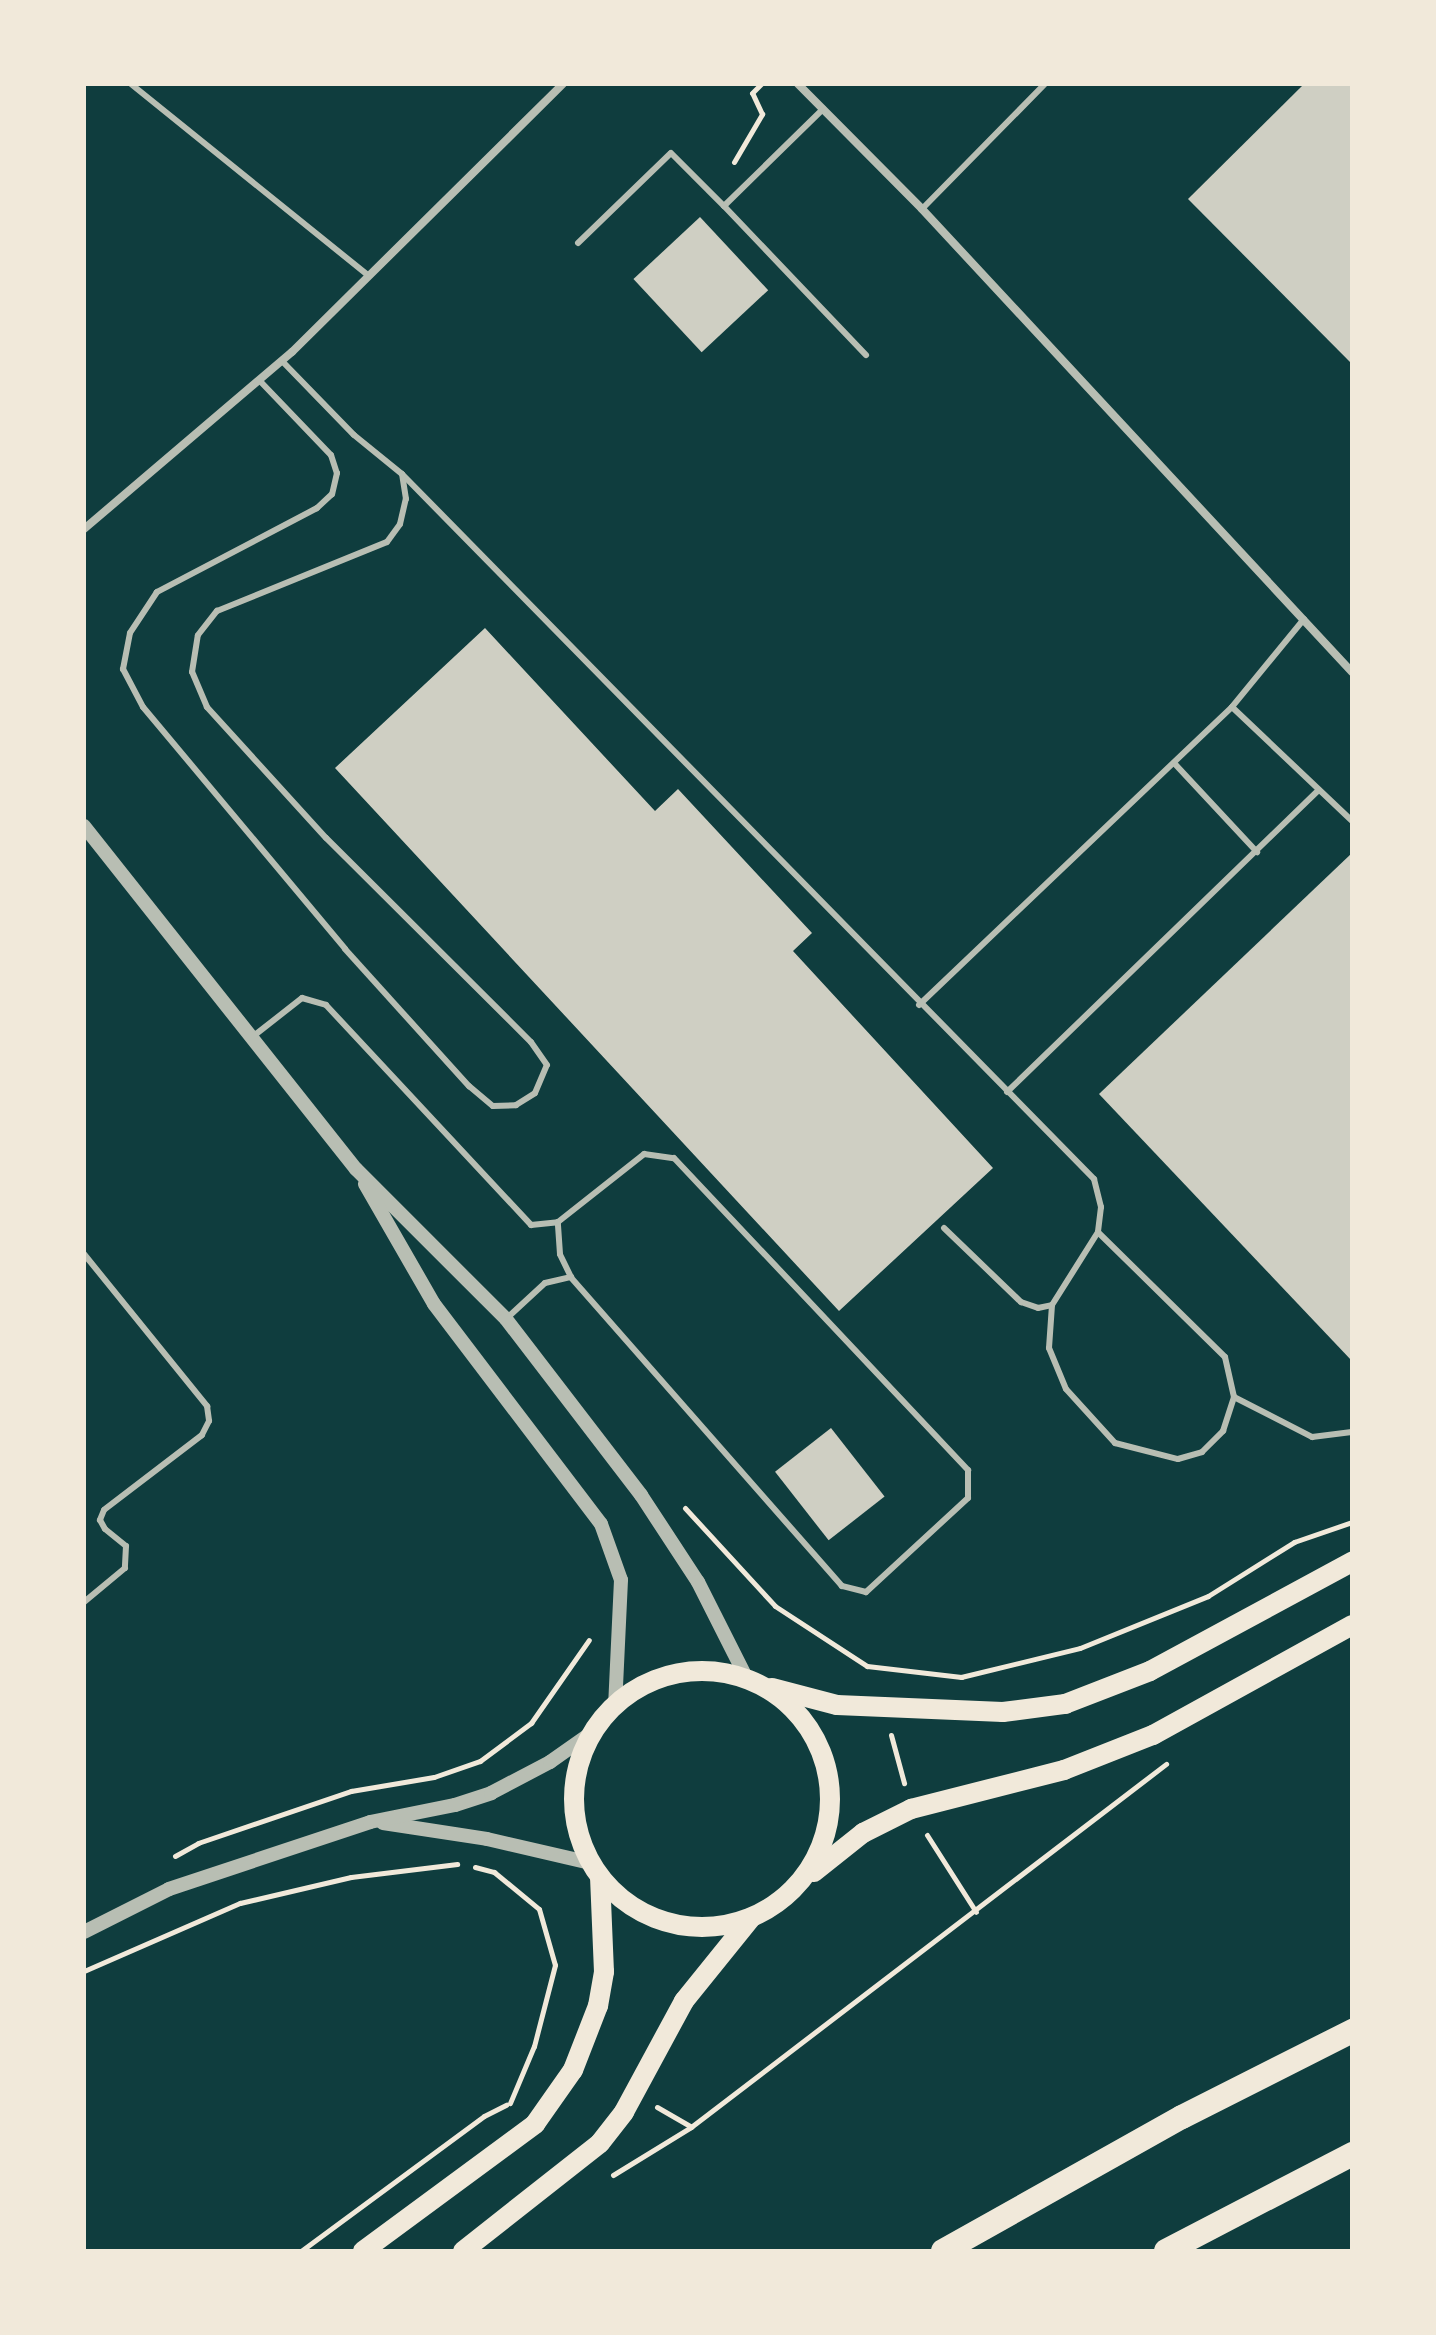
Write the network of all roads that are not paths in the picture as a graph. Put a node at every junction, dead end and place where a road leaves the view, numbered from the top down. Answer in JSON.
{"nodes":[{"id":1,"x":131,"y":84,"type":"edge"},
{"id":2,"x":563,"y":84,"type":"edge"},
{"id":3,"x":798,"y":84,"type":"edge"},
{"id":4,"x":1045,"y":84,"type":"edge"},
{"id":5,"x":823,"y":109,"type":"junction"},
{"id":6,"x":724,"y":206,"type":"junction"},
{"id":7,"x":922,"y":209,"type":"junction"},
{"id":8,"x":578,"y":243,"type":"dead end"},
{"id":9,"x":368,"y":275,"type":"junction"},
{"id":10,"x":866,"y":355,"type":"dead end"},
{"id":11,"x":282,"y":361,"type":"junction"},
{"id":12,"x":259,"y":380,"type":"junction"},
{"id":13,"x":402,"y":474,"type":"junction"},
{"id":14,"x":84,"y":529,"type":"edge"},
{"id":15,"x":1304,"y":619,"type":"junction"},
{"id":16,"x":1352,"y":672,"type":"edge"},
{"id":17,"x":1232,"y":707,"type":"junction"},
{"id":18,"x":1174,"y":763,"type":"junction"},
{"id":19,"x":1319,"y":790,"type":"junction"},
{"id":20,"x":1352,"y":821,"type":"edge"},
{"id":21,"x":84,"y":826,"type":"edge"},
{"id":22,"x":1257,"y":852,"type":"junction"},
{"id":23,"x":919,"y":1005,"type":"junction"},
{"id":24,"x":251,"y":1038,"type":"junction"},
{"id":25,"x":1007,"y":1092,"type":"junction"},
{"id":26,"x":356,"y":1169,"type":"junction"},
{"id":27,"x":558,"y":1222,"type":"junction"},
{"id":28,"x":944,"y":1228,"type":"dead end"},
{"id":29,"x":1098,"y":1232,"type":"junction"},
{"id":30,"x":84,"y":1254,"type":"edge"},
{"id":31,"x":571,"y":1277,"type":"junction"},
{"id":32,"x":1052,"y":1305,"type":"junction"},
{"id":33,"x":506,"y":1319,"type":"junction"},
{"id":34,"x":1234,"y":1397,"type":"junction"},
{"id":35,"x":1352,"y":1432,"type":"edge"},
{"id":36,"x":1352,"y":1562,"type":"edge"},
{"id":37,"x":84,"y":1602,"type":"edge"},
{"id":38,"x":1352,"y":1625,"type":"edge"},
{"id":39,"x":756,"y":1683,"type":"junction"},
{"id":40,"x":615,"y":1705,"type":"junction"},
{"id":41,"x":594,"y":1731,"type":"junction"},
{"id":42,"x":370,"y":1822,"type":"junction"},
{"id":43,"x":596,"y":1870,"type":"junction"},
{"id":44,"x":795,"y":1887,"type":"junction"},
{"id":45,"x":751,"y":1918,"type":"junction"},
{"id":46,"x":84,"y":1932,"type":"edge"},
{"id":47,"x":1352,"y":2031,"type":"edge"},
{"id":48,"x":1352,"y":2154,"type":"edge"},
{"id":49,"x":363,"y":2251,"type":"edge"},
{"id":50,"x":463,"y":2251,"type":"edge"},
{"id":51,"x":943,"y":2251,"type":"edge"},
{"id":52,"x":1166,"y":2251,"type":"edge"}],
"edges":[{"from":1,"to":9,"type":"lane"},
{"from":2,"to":9,"type":"street"},
{"from":3,"to":5,"type":"street"},
{"from":4,"to":7,"type":"lane"},
{"from":5,"to":6,"type":"lane"},
{"from":5,"to":7,"type":"street"},
{"from":6,"to":8,"type":"lane"},
{"from":6,"to":10,"type":"lane"},
{"from":7,"to":15,"type":"street"},
{"from":9,"to":11,"type":"street"},
{"from":11,"to":12,"type":"street"},
{"from":11,"to":13,"type":"lane"},
{"from":12,"to":13,"type":"lane"},
{"from":12,"to":14,"type":"street"},
{"from":13,"to":23,"type":"lane"},
{"from":15,"to":16,"type":"street"},
{"from":15,"to":17,"type":"lane"},
{"from":17,"to":18,"type":"lane"},
{"from":17,"to":19,"type":"lane"},
{"from":18,"to":22,"type":"lane"},
{"from":18,"to":23,"type":"lane"},
{"from":19,"to":20,"type":"lane"},
{"from":19,"to":22,"type":"lane"},
{"from":21,"to":24,"type":"street"},
{"from":22,"to":25,"type":"lane"},
{"from":23,"to":25,"type":"lane"},
{"from":24,"to":26,"type":"street"},
{"from":24,"to":27,"type":"lane"},
{"from":25,"to":29,"type":"lane"},
{"from":26,"to":33,"type":"street"},
{"from":26,"to":40,"type":"street"},
{"from":27,"to":31,"type":"lane"},
{"from":27,"to":31,"type":"lane"},
{"from":28,"to":32,"type":"lane"},
{"from":29,"to":32,"type":"lane"},
{"from":29,"to":34,"type":"lane"},
{"from":30,"to":37,"type":"lane"},
{"from":31,"to":33,"type":"lane"},
{"from":32,"to":34,"type":"lane"},
{"from":33,"to":39,"type":"street"},
{"from":34,"to":35,"type":"lane"},
{"from":36,"to":39,"type":"main road"},
{"from":38,"to":44,"type":"main road"},
{"from":39,"to":40,"type":"main road"},
{"from":39,"to":44,"type":"main road"},
{"from":40,"to":41,"type":"main road"},
{"from":41,"to":42,"type":"street"},
{"from":41,"to":43,"type":"main road"},
{"from":42,"to":43,"type":"street"},
{"from":42,"to":46,"type":"street"},
{"from":43,"to":45,"type":"main road"},
{"from":43,"to":49,"type":"main road"},
{"from":44,"to":45,"type":"main road"},
{"from":45,"to":50,"type":"main road"},
{"from":47,"to":51,"type":"highway"},
{"from":48,"to":52,"type":"highway"}]}
